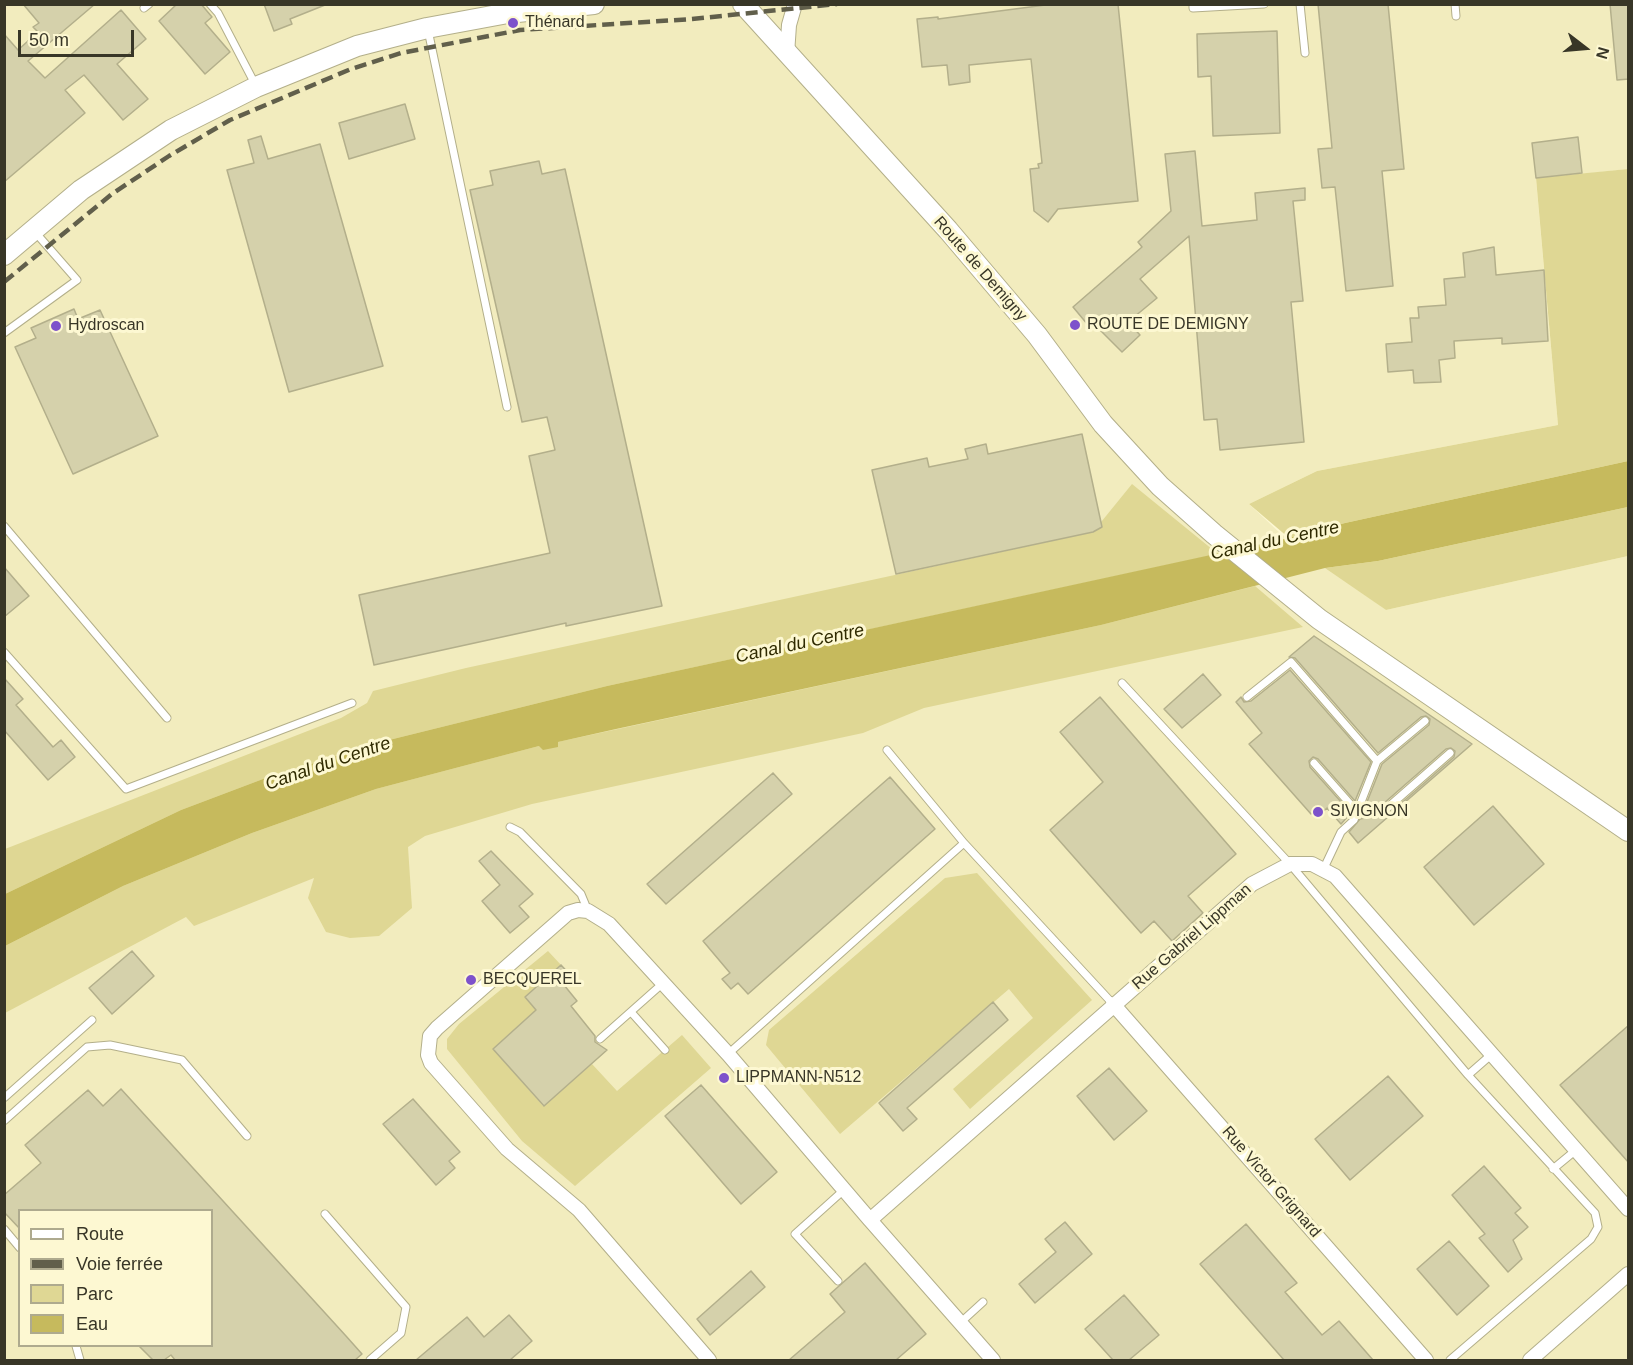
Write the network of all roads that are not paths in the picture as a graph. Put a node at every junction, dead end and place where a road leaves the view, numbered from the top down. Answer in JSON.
{"nodes":[{"id":1,"x":210,"y":4,"type":"edge"},
{"id":2,"x":594,"y":4,"type":"edge"},
{"id":3,"x":743,"y":4,"type":"edge"},
{"id":4,"x":795,"y":4,"type":"edge"},
{"id":5,"x":1193,"y":4,"type":"edge"},
{"id":6,"x":1264,"y":4,"type":"edge"},
{"id":7,"x":1300,"y":4,"type":"edge"},
{"id":8,"x":1455,"y":4,"type":"edge"},
{"id":9,"x":1456,"y":16,"type":"dead end"},
{"id":10,"x":427,"y":28,"type":"junction"},
{"id":11,"x":1305,"y":53,"type":"dead end"},
{"id":12,"x":787,"y":54,"type":"junction"},
{"id":13,"x":256,"y":87,"type":"junction"},
{"id":14,"x":33,"y":231,"type":"junction"},
{"id":15,"x":4,"y":255,"type":"edge"},
{"id":16,"x":4,"y":333,"type":"edge"},
{"id":17,"x":507,"y":407,"type":"dead end"},
{"id":18,"x":4,"y":526,"type":"edge"},
{"id":19,"x":4,"y":652,"type":"edge"},
{"id":20,"x":1122,"y":683,"type":"dead end"},
{"id":21,"x":1247,"y":697,"type":"dead end"},
{"id":22,"x":352,"y":703,"type":"dead end"},
{"id":23,"x":167,"y":718,"type":"dead end"},
{"id":24,"x":1425,"y":721,"type":"dead end"},
{"id":25,"x":887,"y":750,"type":"dead end"},
{"id":26,"x":1450,"y":753,"type":"dead end"},
{"id":27,"x":1377,"y":761,"type":"junction"},
{"id":28,"x":1314,"y":763,"type":"dead end"},
{"id":29,"x":1357,"y":813,"type":"junction"},
{"id":30,"x":510,"y":826,"type":"dead end"},
{"id":31,"x":1629,"y":831,"type":"edge"},
{"id":32,"x":964,"y":843,"type":"junction"},
{"id":33,"x":1290,"y":864,"type":"junction"},
{"id":34,"x":1324,"y":868,"type":"junction"},
{"id":35,"x":588,"y":911,"type":"junction"},
{"id":36,"x":662,"y":984,"type":"junction"},
{"id":37,"x":1113,"y":1004,"type":"junction"},
{"id":38,"x":631,"y":1012,"type":"junction"},
{"id":39,"x":92,"y":1020,"type":"dead end"},
{"id":40,"x":600,"y":1039,"type":"dead end"},
{"id":41,"x":665,"y":1050,"type":"dead end"},
{"id":42,"x":728,"y":1054,"type":"junction"},
{"id":43,"x":1492,"y":1054,"type":"junction"},
{"id":44,"x":1468,"y":1075,"type":"junction"},
{"id":45,"x":4,"y":1098,"type":"edge"},
{"id":46,"x":4,"y":1121,"type":"edge"},
{"id":47,"x":247,"y":1136,"type":"dead end"},
{"id":48,"x":1577,"y":1150,"type":"junction"},
{"id":49,"x":1553,"y":1170,"type":"junction"},
{"id":50,"x":845,"y":1189,"type":"junction"},
{"id":51,"x":1629,"y":1209,"type":"edge"},
{"id":52,"x":325,"y":1214,"type":"dead end"},
{"id":53,"x":870,"y":1220,"type":"junction"},
{"id":54,"x":4,"y":1229,"type":"edge"},
{"id":55,"x":18,"y":1246,"type":"edge"},
{"id":56,"x":1629,"y":1274,"type":"edge"},
{"id":57,"x":838,"y":1281,"type":"dead end"},
{"id":58,"x":983,"y":1302,"type":"dead end"},
{"id":59,"x":960,"y":1323,"type":"junction"},
{"id":60,"x":370,"y":1360,"type":"edge"},
{"id":61,"x":709,"y":1360,"type":"edge"},
{"id":62,"x":993,"y":1360,"type":"edge"},
{"id":63,"x":1426,"y":1360,"type":"edge"},
{"id":64,"x":1450,"y":1360,"type":"edge"},
{"id":65,"x":1530,"y":1360,"type":"edge"}],
"edges":[{"from":1,"to":13,"type":"lane"},
{"from":2,"to":10,"type":"main road"},
{"from":3,"to":12,"type":"main road","name":"Route de Demigny"},
{"from":4,"to":12,"type":"street"},
{"from":5,"to":6,"type":"lane"},
{"from":7,"to":11,"type":"lane"},
{"from":8,"to":9,"type":"lane"},
{"from":10,"to":13,"type":"main road"},
{"from":10,"to":17,"type":"lane"},
{"from":12,"to":31,"type":"main road","name":"Route de Demigny"},
{"from":13,"to":14,"type":"main road"},
{"from":14,"to":15,"type":"main road"},
{"from":14,"to":16,"type":"lane"},
{"from":18,"to":23,"type":"lane"},
{"from":19,"to":22,"type":"lane"},
{"from":20,"to":33,"type":"lane"},
{"from":21,"to":27,"type":"lane"},
{"from":24,"to":27,"type":"lane"},
{"from":25,"to":32,"type":"lane"},
{"from":26,"to":29,"type":"lane"},
{"from":27,"to":29,"type":"lane"},
{"from":28,"to":29,"type":"lane"},
{"from":29,"to":34,"type":"lane"},
{"from":30,"to":35,"type":"lane"},
{"from":32,"to":37,"type":"lane"},
{"from":32,"to":42,"type":"lane"},
{"from":33,"to":34,"type":"street"},
{"from":33,"to":37,"type":"street","name":"Rue Gabriel Lippman"},
{"from":33,"to":44,"type":"lane"},
{"from":34,"to":43,"type":"street"},
{"from":35,"to":36,"type":"street"},
{"from":35,"to":61,"type":"street"},
{"from":36,"to":38,"type":"lane"},
{"from":36,"to":42,"type":"street"},
{"from":37,"to":53,"type":"street","name":"Rue Gabriel Lippman"},
{"from":37,"to":63,"type":"street","name":"Rue Victor Grignard"},
{"from":38,"to":40,"type":"lane"},
{"from":38,"to":41,"type":"lane"},
{"from":39,"to":45,"type":"lane"},
{"from":42,"to":50,"type":"street"},
{"from":43,"to":44,"type":"lane"},
{"from":43,"to":48,"type":"street"},
{"from":44,"to":49,"type":"lane"},
{"from":46,"to":47,"type":"lane"},
{"from":48,"to":49,"type":"lane"},
{"from":48,"to":51,"type":"street"},
{"from":49,"to":64,"type":"lane"},
{"from":50,"to":53,"type":"street"},
{"from":50,"to":57,"type":"lane"},
{"from":52,"to":60,"type":"lane"},
{"from":53,"to":59,"type":"street"},
{"from":54,"to":55,"type":"lane"},
{"from":56,"to":65,"type":"street"},
{"from":58,"to":59,"type":"lane"},
{"from":59,"to":62,"type":"street"}]}
